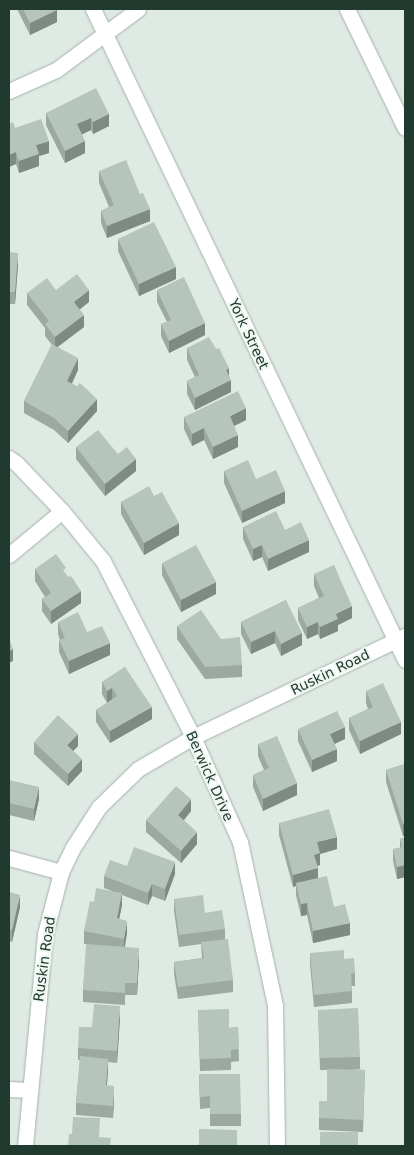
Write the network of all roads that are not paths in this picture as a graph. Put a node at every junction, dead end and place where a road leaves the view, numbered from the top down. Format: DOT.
graph roads {
  1 [pos="93,9"];
  2 [pos="138,9"];
  3 [pos="347,9"];
  4 [pos="106,32"];
  5 [pos="9,91"];
  6 [pos="405,128"];
  7 [pos="9,458"];
  8 [pos="62,511"];
  9 [pos="9,555"];
  10 [pos="400,638"];
  11 [pos="405,660"];
  12 [pos="193,737"];
  13 [pos="9,858"];
  14 [pos="61,872"];
  15 [pos="9,1088"];
  16 [pos="29,1090"];
  17 [pos="25,1146"];
  18 [pos="277,1146"];
  1 -- 4 [label="street, York Street"];
  2 -- 4 [label="street"];
  3 -- 6 [label="street"];
  4 -- 5 [label="street"];
  4 -- 10 [label="street, York Street"];
  7 -- 8 [label="street, Berwick Drive"];
  8 -- 9 [label="street"];
  8 -- 12 [label="street, Berwick Drive"];
  10 -- 11 [label="street, York Street"];
  10 -- 12 [label="street, Ruskin Road"];
  12 -- 14 [label="street, Ruskin Road"];
  12 -- 18 [label="street, Berwick Drive"];
  13 -- 14 [label="street"];
  14 -- 16 [label="street, Ruskin Road"];
  15 -- 16 [label="street"];
  16 -- 17 [label="street, Ruskin Road"];
}
